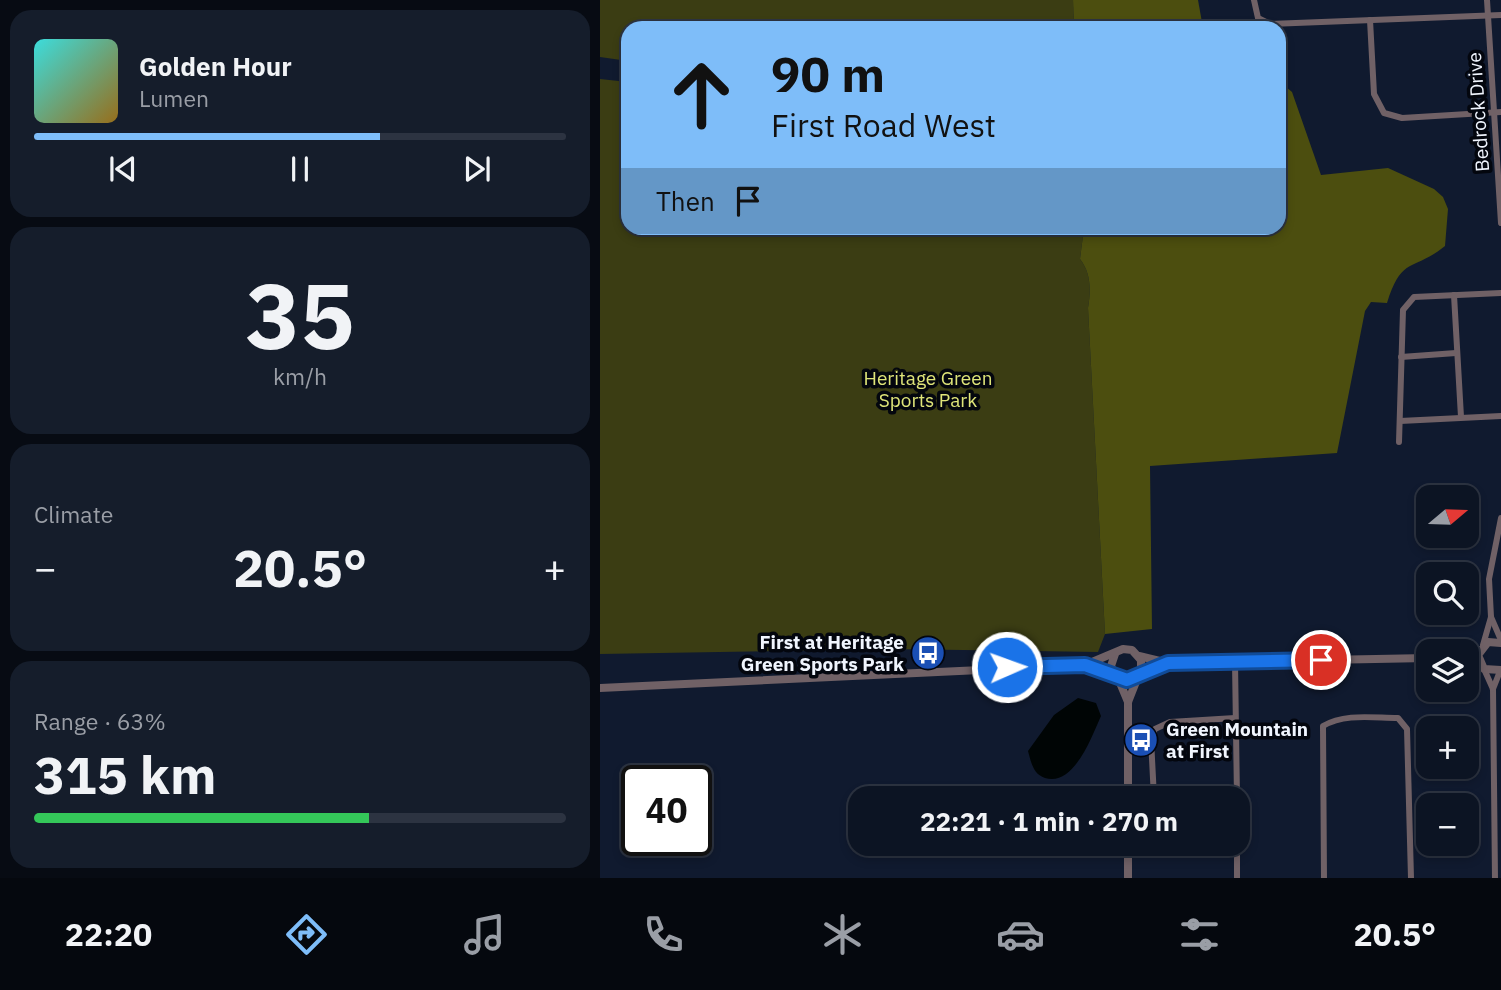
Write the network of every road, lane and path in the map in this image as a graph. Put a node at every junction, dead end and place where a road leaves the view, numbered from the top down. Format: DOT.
graph roads {
  1 [pos="1254,0"];
  2 [pos="1487,0"];
  3 [pos="1488,15"];
  4 [pos="1501,15"];
  5 [pos="1370,20"];
  6 [pos="1263,21"];
  7 [pos="1286,22"];
  8 [pos="1497,113"];
  9 [pos="1501,222"];
  10 [pos="1501,293"];
  11 [pos="1454,295"];
  12 [pos="1456,353"];
  13 [pos="1401,357"];
  14 [pos="1501,416"];
  15 [pos="1461,417"];
  16 [pos="1400,421"];
  17 [pos="1399,442"];
  18 [pos="1501,518"];
  19 [pos="1491,617"];
  20 [pos="1501,642"];
  21 [pos="1482,648"];
  22 [pos="1479,649"];
  23 [pos="1115,654"];
  24 [pos="1139,656"];
  25 [pos="1416,658"];
  26 [pos="1235,662"];
  27 [pos="1168,663"];
  28 [pos="1085,665"];
  29 [pos="1479,665"];
  30 [pos="1483,667"];
  31 [pos="1500,671"];
  32 [pos="1137,675"];
  33 [pos="1117,676"];
  34 [pos="600,688"];
  35 [pos="1493,689"];
  36 [pos="1128,702"];
  37 [pos="1235,719"];
  38 [pos="1128,786"];
  39 [pos="1153,786"];
  40 [pos="1237,786"];
  41 [pos="1128,856"];
  42 [pos="1237,856"];
  43 [pos="1128,878"];
  44 [pos="1237,878"];
  45 [pos="1324,878"];
  46 [pos="1411,878"];
  47 [pos="1495,878"];
  1 -- 6 [label="street"];
  2 -- 3 [label="street, Bedrock Drive"];
  3 -- 4 [label="street"];
  3 -- 5 [label="street"];
  3 -- 8 [label="street, Bedrock Drive"];
  5 -- 7 [label="street"];
  5 -- 8 [label="street"];
  8 -- 9 [label="street, Bedrock Drive"];
  10 -- 11 [label="street"];
  11 -- 12 [label="street"];
  11 -- 13 [label="street"];
  12 -- 13 [label="street"];
  12 -- 15 [label="street"];
  13 -- 16 [label="street"];
  14 -- 15 [label="street"];
  15 -- 16 [label="street"];
  16 -- 17 [label="street"];
  18 -- 19 [label="street"];
  19 -- 20 [label="street"];
  19 -- 21 [label="street"];
  20 -- 21 [label="street"];
  21 -- 22 [label="street"];
  21 -- 30 [label="street"];
  23 -- 24 [label="street"];
  23 -- 28 [label="street"];
  23 -- 33 [label="street"];
  24 -- 27 [label="street"];
  24 -- 32 [label="street"];
  25 -- 26 [label="street"];
  26 -- 27 [label="street"];
  26 -- 37 [label="street"];
  27 -- 32 [label="street"];
  28 -- 33 [label="street"];
  28 -- 34 [label="street"];
  29 -- 30 [label="street"];
  30 -- 31 [label="street"];
  30 -- 35 [label="street"];
  31 -- 35 [label="street"];
  32 -- 33 [label="street"];
  32 -- 36 [label="street"];
  33 -- 36 [label="street"];
  35 -- 47 [label="street"];
  36 -- 38 [label="street"];
  37 -- 39 [label="street"];
  37 -- 40 [label="street"];
  41 -- 43 [label="street"];
  42 -- 44 [label="street"];
  45 -- 46 [label="street"];
}
